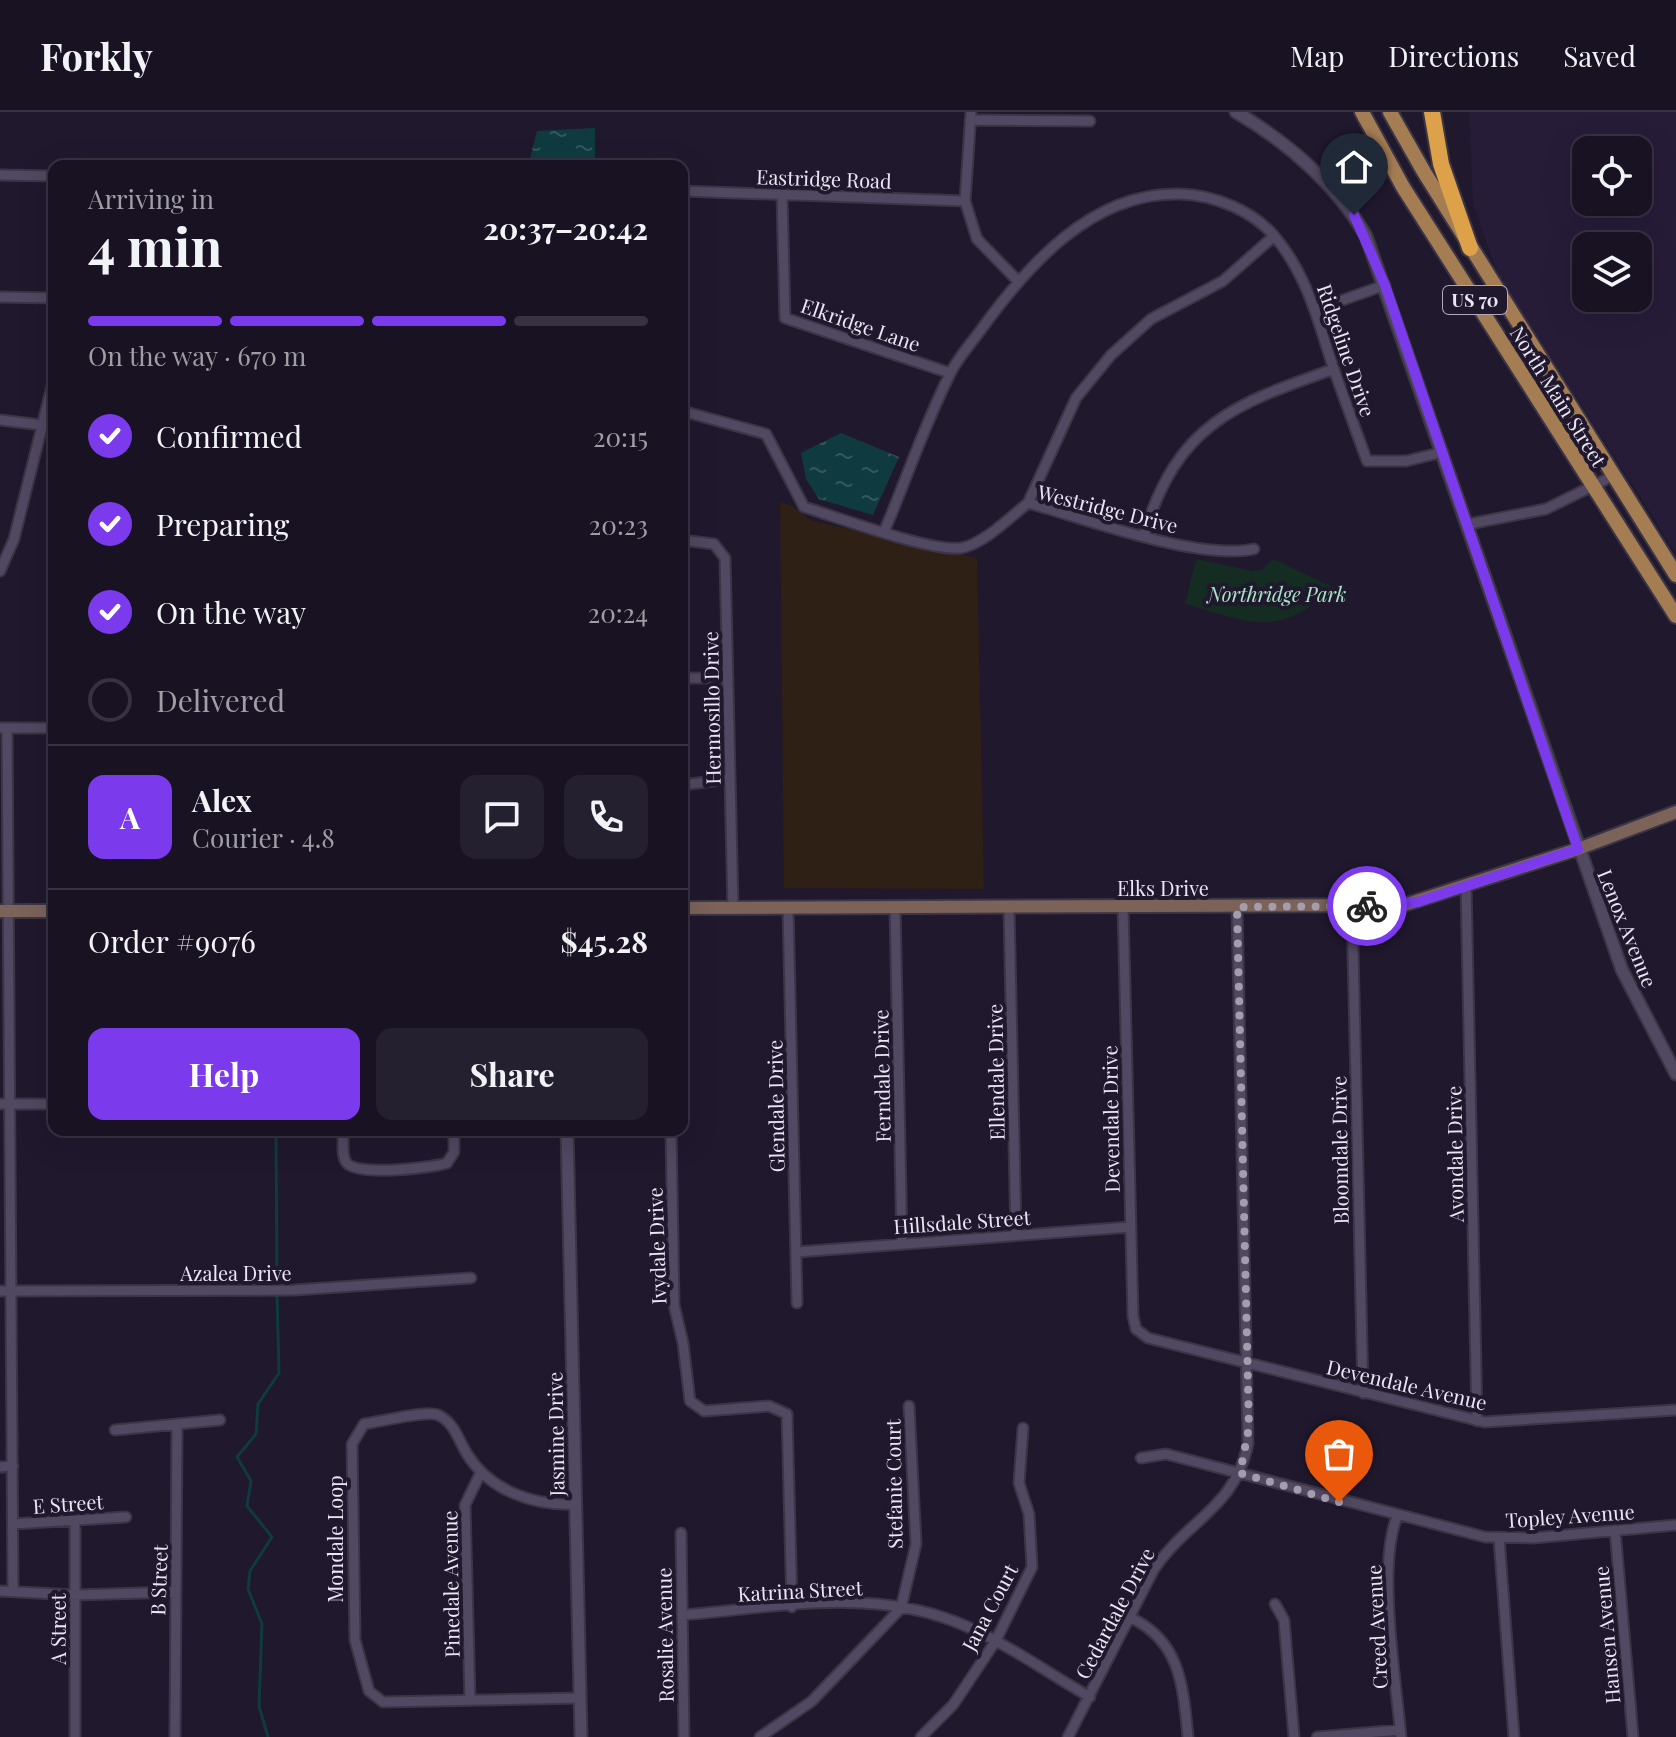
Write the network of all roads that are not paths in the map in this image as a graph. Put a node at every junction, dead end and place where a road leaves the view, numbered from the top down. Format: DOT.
graph roads {
  1 [pos="1236,112"];
  2 [pos="1362,112"];
  3 [pos="1390,112"];
  4 [pos="1432,112"];
  5 [pos="971,116"];
  6 [pos="1090,121"];
  7 [pos="0,175"];
  8 [pos="48,176"];
  9 [pos="688,191"];
  10 [pos="782,195"];
  11 [pos="965,201"];
  12 [pos="1274,236"];
  13 [pos="1470,248"];
  14 [pos="1017,280"];
  15 [pos="1385,285"];
  16 [pos="0,297"];
  17 [pos="48,298"];
  18 [pos="1315,310"];
  19 [pos="1334,369"];
  20 [pos="950,373"];
  21 [pos="48,402"];
  22 [pos="688,413"];
  23 [pos="0,420"];
  24 [pos="42,425"];
  25 [pos="1443,452"];
  26 [pos="1615,475"];
  27 [pos="1591,486"];
  28 [pos="1028,503"];
  29 [pos="1469,524"];
  30 [pos="884,532"];
  31 [pos="1144,535"];
  32 [pos="688,541"];
  33 [pos="5,548"];
  34 [pos="1254,549"];
  35 [pos="0,571"];
  36 [pos="1676,575"];
  37 [pos="1676,616"];
  38 [pos="688,678"];
  39 [pos="728,678"];
  40 [pos="4,728"];
  41 [pos="48,728"];
  42 [pos="730,779"];
  43 [pos="688,784"];
  44 [pos="1676,812"];
  45 [pos="1578,849"];
  46 [pos="1466,885"];
  47 [pos="1352,906"];
  48 [pos="1123,907"];
  49 [pos="1237,907"];
  50 [pos="688,908"];
  51 [pos="733,908"];
  52 [pos="788,908"];
  53 [pos="895,908"];
  54 [pos="1009,908"];
  55 [pos="5,911"];
  56 [pos="48,911"];
  57 [pos="1676,1074"];
  58 [pos="5,1104"];
  59 [pos="48,1104"];
  60 [pos="343,1136"];
  61 [pos="454,1136"];
  62 [pos="567,1136"];
  63 [pos="671,1136"];
  64 [pos="1130,1227"];
  65 [pos="1016,1235"];
  66 [pos="902,1244"];
  67 [pos="797,1252"];
  68 [pos="471,1278"];
  69 [pos="0,1291"];
  70 [pos="12,1291"];
  71 [pos="797,1303"];
  72 [pos="1136,1329"];
  73 [pos="1248,1364"];
  74 [pos="1363,1393"];
  75 [pos="909,1406"];
  76 [pos="1676,1410"];
  77 [pos="220,1420"];
  78 [pos="1477,1421"];
  79 [pos="177,1425"];
  80 [pos="1023,1428"];
  81 [pos="115,1430"];
  82 [pos="1141,1458"];
  83 [pos="13,1466"];
  84 [pos="0,1467"];
  85 [pos="481,1472"];
  86 [pos="1240,1473"];
  87 [pos="575,1504"];
  88 [pos="126,1517"];
  89 [pos="1397,1517"];
  90 [pos="75,1521"];
  91 [pos="13,1524"];
  92 [pos="1676,1525"];
  93 [pos="1615,1530"];
  94 [pos="681,1533"];
  95 [pos="1499,1538"];
  96 [pos="13,1590"];
  97 [pos="0,1591"];
  98 [pos="175,1592"];
  99 [pos="75,1595"];
  100 [pos="1275,1604"];
  101 [pos="792,1607"];
  102 [pos="901,1608"];
  103 [pos="682,1615"];
  104 [pos="1129,1617"];
  105 [pos="995,1642"];
  106 [pos="1090,1697"];
  107 [pos="579,1698"];
  108 [pos="470,1700"];
  109 [pos="1401,1733"];
  110 [pos="75,1737"];
  111 [pos="175,1737"];
  112 [pos="581,1737"];
  113 [pos="684,1737"];
  114 [pos="760,1737"];
  115 [pos="921,1737"];
  116 [pos="1068,1737"];
  117 [pos="1188,1737"];
  118 [pos="1294,1737"];
  119 [pos="1317,1737"];
  120 [pos="1514,1737"];
  121 [pos="1633,1737"];
  1 -- 15 [label="street, Lenox Avenue"];
  2 -- 27 [label="main road, North Main Street / US 70"];
  3 -- 13 [label="main road, North Main Street / US 70"];
  4 -- 13 [label="highway"];
  5 -- 6 [label="street"];
  5 -- 11 [label="street"];
  7 -- 8 [label="street"];
  9 -- 10 [label="street, Eastridge Road"];
  10 -- 11 [label="street, Eastridge Road"];
  10 -- 20 [label="street, Elkridge Lane"];
  11 -- 14 [label="street"];
  12 -- 14 [label="street, Ridgeline Drive"];
  12 -- 18 [label="street, Ridgeline Drive"];
  12 -- 28 [label="street"];
  13 -- 26 [label="main road, North Main Street / US 70"];
  14 -- 20 [label="street, Ridgeline Drive"];
  15 -- 18 [label="street"];
  15 -- 25 [label="street, Lenox Avenue"];
  16 -- 17 [label="street"];
  18 -- 19 [label="street, Ridgeline Drive"];
  19 -- 25 [label="street, Ridgeline Drive"];
  19 -- 31 [label="street"];
  20 -- 30 [label="street, Ridgeline Drive"];
  21 -- 24 [label="street"];
  22 -- 30 [label="street, Westridge Drive"];
  23 -- 24 [label="street"];
  24 -- 33 [label="street"];
  25 -- 29 [label="street, Lenox Avenue"];
  26 -- 27 [label="street"];
  26 -- 36 [label="main road, North Main Street / US 70"];
  27 -- 29 [label="street"];
  27 -- 37 [label="main road, North Main Street / US 70"];
  28 -- 30 [label="street, Westridge Drive"];
  28 -- 31 [label="street, Westridge Drive"];
  29 -- 45 [label="street, Lenox Avenue"];
  31 -- 34 [label="street, Westridge Drive"];
  32 -- 39 [label="street, Hermosillo Drive"];
  33 -- 35 [label="street"];
  38 -- 39 [label="street"];
  39 -- 42 [label="street, Hermosillo Drive"];
  40 -- 41 [label="street"];
  40 -- 55 [label="street"];
  42 -- 43 [label="street"];
  42 -- 51 [label="street, Hermosillo Drive"];
  44 -- 45 [label="main road, Elks Drive"];
  45 -- 46 [label="main road, Elks Drive"];
  45 -- 57 [label="street, Lenox Avenue"];
  46 -- 47 [label="main road, Elks Drive"];
  46 -- 78 [label="street, Avondale Drive"];
  47 -- 49 [label="main road, Elks Drive"];
  47 -- 74 [label="street, Bloomdale Drive"];
  48 -- 49 [label="main road, Elks Drive"];
  48 -- 54 [label="main road, Elks Drive"];
  48 -- 64 [label="street, Devendale Drive"];
  49 -- 73 [label="street, Cedardale Drive"];
  50 -- 51 [label="main road, Elks Drive"];
  51 -- 52 [label="main road, Elks Drive"];
  52 -- 53 [label="main road, Elks Drive"];
  52 -- 67 [label="street, Glendale Drive"];
  53 -- 54 [label="main road, Elks Drive"];
  53 -- 66 [label="street, Ferndale Drive"];
  54 -- 65 [label="street, Ellendale Drive"];
  55 -- 56 [label="main road"];
  55 -- 58 [label="street"];
  58 -- 59 [label="street"];
  58 -- 70 [label="street"];
  60 -- 61 [label="street"];
  62 -- 87 [label="street, Jasmine Drive"];
  63 -- 101 [label="street, Ivydale Drive"];
  64 -- 65 [label="street, Hillsdale Street"];
  64 -- 72 [label="street, Devendale Drive"];
  65 -- 66 [label="street, Hillsdale Street"];
  66 -- 67 [label="street, Hillsdale Street"];
  67 -- 71 [label="street, Glendale Drive"];
  68 -- 70 [label="street, Azalea Drive"];
  69 -- 70 [label="street, Azalea Drive"];
  70 -- 83 [label="street"];
  72 -- 73 [label="street, Devendale Avenue"];
  73 -- 74 [label="street, Devendale Avenue"];
  73 -- 86 [label="street, Cedardale Drive"];
  74 -- 78 [label="street, Devendale Avenue"];
  75 -- 102 [label="street, Stefanie Court"];
  76 -- 78 [label="street, Devendale Avenue"];
  77 -- 79 [label="street"];
  79 -- 81 [label="street"];
  79 -- 98 [label="street, B Street"];
  80 -- 105 [label="street, Jana Court"];
  82 -- 86 [label="street, Topley Avenue"];
  83 -- 84 [label="street"];
  83 -- 91 [label="street"];
  85 -- 87 [label="street, Mondale Loop"];
  85 -- 108 [label="street, Pinedale Avenue"];
  85 -- 108 [label="street, Mondale Loop"];
  86 -- 89 [label="street, Topley Avenue"];
  86 -- 104 [label="street, Cedardale Drive"];
  87 -- 107 [label="street, Jasmine Drive"];
  88 -- 90 [label="street, E Street"];
  89 -- 95 [label="street, Topley Avenue"];
  89 -- 109 [label="street, Creed Avenue"];
  90 -- 91 [label="street, E Street"];
  90 -- 99 [label="street, A Street"];
  91 -- 96 [label="street"];
  92 -- 93 [label="street, Topley Avenue"];
  93 -- 95 [label="street, Topley Avenue"];
  93 -- 121 [label="street, Hansen Avenue"];
  94 -- 103 [label="street, Rosalie Avenue"];
  95 -- 120 [label="street"];
  96 -- 97 [label="street"];
  96 -- 99 [label="street"];
  98 -- 99 [label="street"];
  98 -- 111 [label="street, B Street"];
  99 -- 110 [label="street, A Street"];
  100 -- 118 [label="street"];
  101 -- 102 [label="street, Katrina Street"];
  101 -- 103 [label="street, Katrina Street"];
  102 -- 105 [label="street, Katrina Street"];
  102 -- 114 [label="street"];
  103 -- 113 [label="street, Rosalie Avenue"];
  104 -- 106 [label="street, Cedardale Drive"];
  104 -- 117 [label="street"];
  105 -- 106 [label="street, Katrina Street"];
  105 -- 115 [label="street, Jana Court"];
  106 -- 116 [label="street, Cedardale Drive"];
  107 -- 108 [label="street, Mondale Loop"];
  107 -- 112 [label="street, Jasmine Drive"];
  109 -- 119 [label="street"];
}
